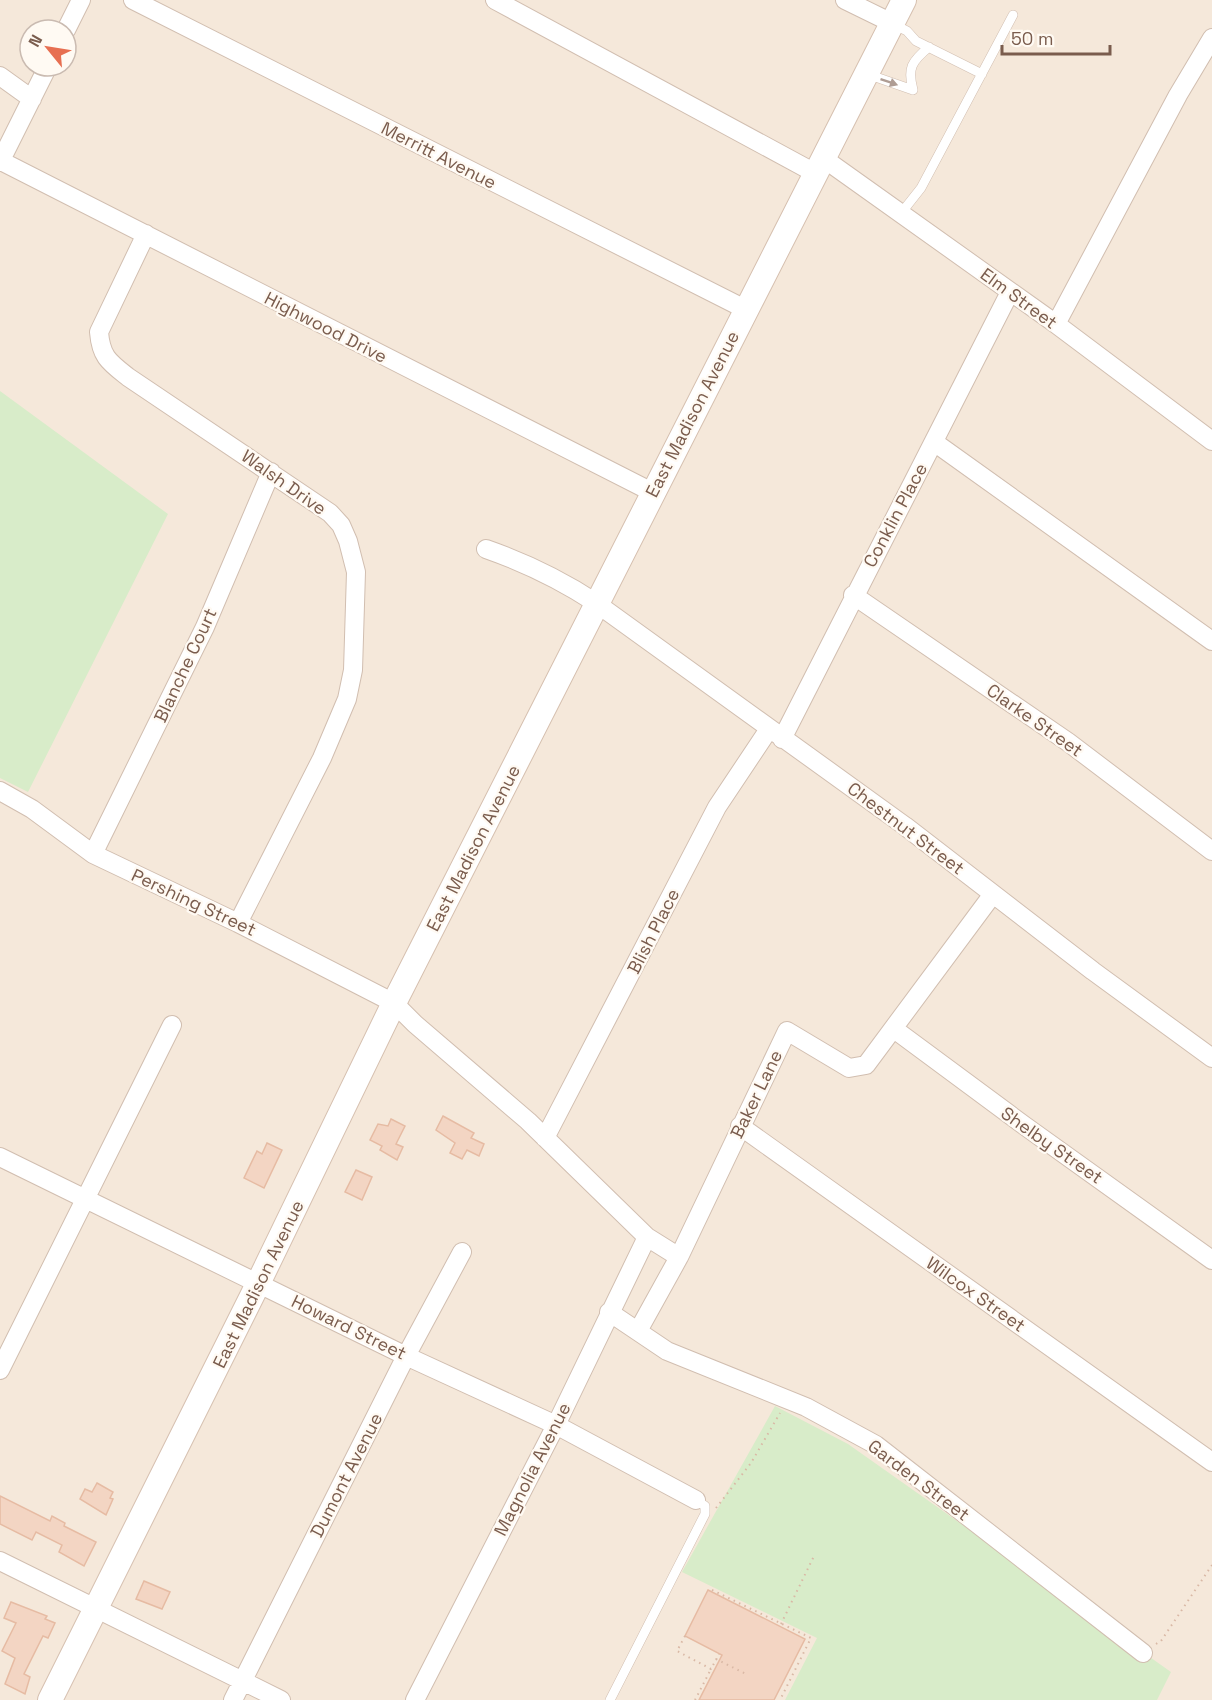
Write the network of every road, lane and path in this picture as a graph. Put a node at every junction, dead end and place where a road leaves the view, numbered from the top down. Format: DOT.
graph roads {
  1 [pos="81,0"];
  2 [pos="133,0"];
  3 [pos="495,0"];
  4 [pos="845,0"];
  5 [pos="904,0"];
  6 [pos="1013,15"];
  7 [pos="72,18"];
  8 [pos="892,23"];
  9 [pos="1212,38"];
  10 [pos="929,47"];
  11 [pos="866,74"];
  12 [pos="982,74"];
  13 [pos="0,76"];
  14 [pos="42,78"];
  15 [pos="32,99"];
  16 [pos="0,162"];
  17 [pos="819,165"];
  18 [pos="902,212"];
  19 [pos="146,234"];
  20 [pos="1010,292"];
  21 [pos="745,309"];
  22 [pos="1056,324"];
  23 [pos="1212,441"];
  24 [pos="934,442"];
  25 [pos="271,472"];
  26 [pos="652,492"];
  27 [pos="486,549"];
  28 [pos="853,595"];
  29 [pos="596,603"];
  30 [pos="1212,641"];
  31 [pos="776,734"];
  32 [pos="0,791"];
  33 [pos="1212,851"];
  34 [pos="93,854"];
  35 [pos="993,894"];
  36 [pos="238,923"];
  37 [pos="394,1003"];
  38 [pos="172,1025"];
  39 [pos="894,1029"];
  40 [pos="1212,1058"];
  41 [pos="740,1126"];
  42 [pos="545,1138"];
  43 [pos="0,1157"];
  44 [pos="84,1200"];
  45 [pos="647,1237"];
  46 [pos="462,1252"];
  47 [pos="679,1257"];
  48 [pos="1212,1260"];
  49 [pos="258,1283"];
  50 [pos="609,1312"];
  51 [pos="638,1331"];
  52 [pos="406,1356"];
  53 [pos="0,1370"];
  54 [pos="787,1401"];
  55 [pos="556,1425"];
  56 [pos="1212,1462"];
  57 [pos="701,1507"];
  58 [pos="814,1556"];
  59 [pos="0,1561"];
  60 [pos="1212,1565"];
  61 [pos="712,1590"];
  62 [pos="97,1607"];
  63 [pos="781,1624"];
  64 [pos="685,1636"];
  65 [pos="1143,1653"];
  66 [pos="719,1654"];
  67 [pos="716,1659"];
  68 [pos="711,1669"];
  69 [pos="746,1674"];
  70 [pos="243,1681"];
  71 [pos="50,1700"];
  72 [pos="233,1700"];
  73 [pos="281,1700"];
  74 [pos="415,1700"];
  75 [pos="610,1700"];
  76 [pos="695,1700"];
  77 [pos="780,1700"];
  1 -- 7 [label="street"];
  2 -- 21 [label="street, Merritt Avenue"];
  3 -- 17 [label="street, Elm Street"];
  4 -- 8 [label="street"];
  5 -- 8 [label="main road, East Madison Avenue"];
  6 -- 12 [label="lane"];
  8 -- 10 [label="lane"];
  8 -- 11 [label="main road, East Madison Avenue"];
  9 -- 22 [label="street"];
  11 -- 10 [label="lane, one-way"];
  10 -- 12 [label="lane"];
  11 -- 17 [label="main road, East Madison Avenue"];
  12 -- 18 [label="lane"];
  13 -- 15 [label="street"];
  14 -- 15 [label="street"];
  15 -- 16 [label="street"];
  16 -- 19 [label="street, Highwood Drive"];
  17 -- 18 [label="street, Elm Street"];
  17 -- 21 [label="main road, East Madison Avenue"];
  18 -- 20 [label="street, Elm Street"];
  19 -- 25 [label="street, Walsh Drive"];
  19 -- 26 [label="street, Highwood Drive"];
  20 -- 22 [label="street, Elm Street"];
  20 -- 24 [label="street, Conklin Place"];
  21 -- 26 [label="main road, East Madison Avenue"];
  22 -- 23 [label="street, Elm Street"];
  24 -- 28 [label="street, Conklin Place"];
  24 -- 30 [label="street"];
  25 -- 34 [label="street, Blanche Court"];
  25 -- 36 [label="street, Walsh Drive"];
  26 -- 29 [label="main road, East Madison Avenue"];
  27 -- 29 [label="street, Chestnut Street"];
  28 -- 31 [label="street, Conklin Place"];
  28 -- 33 [label="street, Clarke Street"];
  29 -- 31 [label="street, Chestnut Street"];
  29 -- 37 [label="main road, East Madison Avenue"];
  31 -- 35 [label="street, Chestnut Street"];
  31 -- 42 [label="street, Blish Place"];
  32 -- 34 [label="street, Pershing Street"];
  34 -- 36 [label="street, Pershing Street"];
  35 -- 39 [label="street, Baker Lane"];
  35 -- 40 [label="street, Chestnut Street"];
  36 -- 37 [label="street, Pershing Street"];
  37 -- 42 [label="street"];
  37 -- 49 [label="main road, East Madison Avenue"];
  38 -- 44 [label="street"];
  39 -- 41 [label="street, Baker Lane"];
  39 -- 48 [label="street, Shelby Street"];
  41 -- 47 [label="street, Baker Lane"];
  41 -- 56 [label="street, Wilcox Street"];
  42 -- 45 [label="street"];
  43 -- 44 [label="street, Howard Street"];
  44 -- 49 [label="street, Howard Street"];
  44 -- 53 [label="street"];
  45 -- 47 [label="street"];
  45 -- 50 [label="street, Magnolia Avenue"];
  46 -- 52 [label="street, Dumont Avenue"];
  47 -- 51 [label="street, Baker Lane"];
  49 -- 52 [label="street, Howard Street"];
  49 -- 62 [label="main road, East Madison Avenue"];
  50 -- 51 [label="street, Garden Street"];
  50 -- 55 [label="street, Magnolia Avenue"];
  51 -- 54 [label="street, Garden Street"];
  52 -- 55 [label="street, Howard Street"];
  52 -- 70 [label="street, Dumont Avenue"];
  54 -- 57 [label="path"];
  54 -- 65 [label="street, Garden Street"];
  55 -- 57 [label="street, Howard Street"];
  55 -- 74 [label="street, Magnolia Avenue"];
  57 -- 75 [label="lane"];
  58 -- 63 [label="path"];
  59 -- 62 [label="street"];
  60 -- 65 [label="path"];
  61 -- 63 [label="path"];
  62 -- 70 [label="street"];
  62 -- 71 [label="main road, East Madison Avenue"];
  63 -- 77 [label="path"];
  64 -- 68 [label="path"];
  66 -- 67 [label="path"];
  67 -- 68 [label="path"];
  67 -- 69 [label="path"];
  68 -- 76 [label="path"];
  70 -- 72 [label="street, Dumont Avenue"];
  70 -- 73 [label="street"];
}
